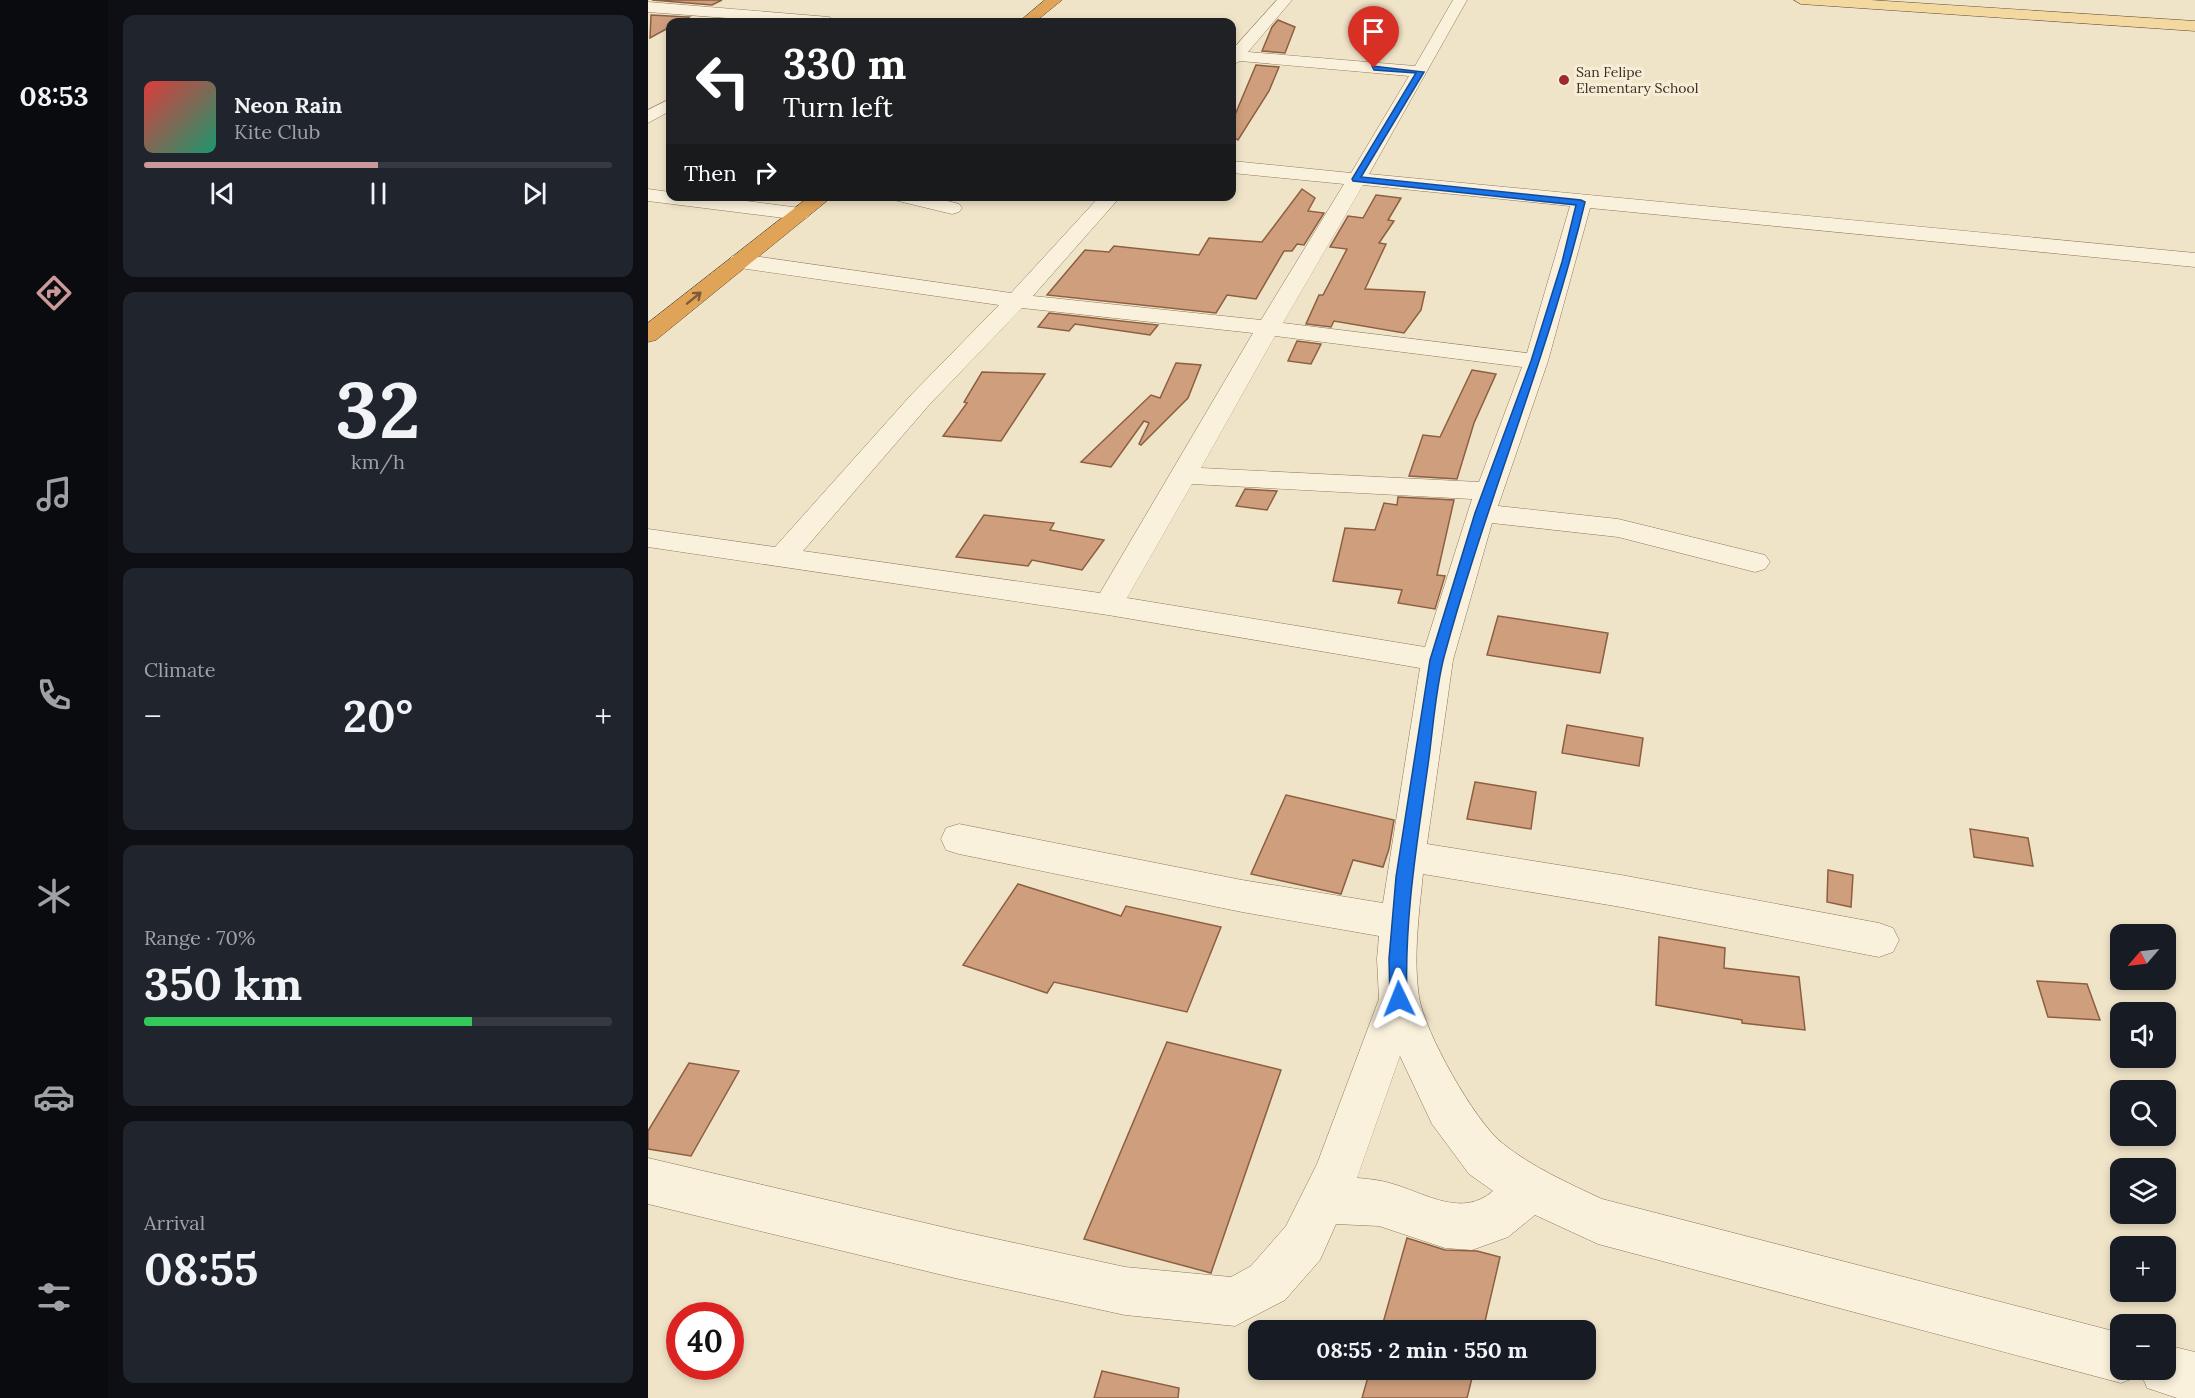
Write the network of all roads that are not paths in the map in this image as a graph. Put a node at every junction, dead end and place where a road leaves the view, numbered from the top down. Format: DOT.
graph roads {
  1 [pos="672,0"];
  2 [pos="1284,0"];
  3 [pos="1460,0"];
  4 [pos="1801,0"];
  5 [pos="1061,2"];
  6 [pos="834,5"];
  7 [pos="651,9"];
  8 [pos="758,18"];
  9 [pos="813,18"];
  10 [pos="1033,18"];
  11 [pos="1049,18"];
  12 [pos="2195,26"];
  13 [pos="1236,54"];
  14 [pos="1236,57"];
  15 [pos="1420,72"];
  16 [pos="1236,167"];
  17 [pos="1356,179"];
  18 [pos="648,195"];
  19 [pos="666,196"];
  20 [pos="721,201"];
  21 [pos="810,201"];
  22 [pos="922,201"];
  23 [pos="1106,201"];
  24 [pos="1581,202"];
  25 [pos="794,207"];
  26 [pos="952,208"];
  27 [pos="2195,260"];
  28 [pos="740,261"];
  29 [pos="1016,301"];
  30 [pos="648,314"];
  31 [pos="1268,328"];
  32 [pos="648,335"];
  33 [pos="1536,361"];
  34 [pos="1183,475"];
  35 [pos="1485,502"];
  36 [pos="648,538"];
  37 [pos="781,558"];
  38 [pos="1755,562"];
  39 [pos="1108,605"];
  40 [pos="1437,660"];
  41 [pos="958,838"];
  42 [pos="1408,856"];
  43 [pos="1400,923"];
  44 [pos="1879,940"];
  45 [pos="1399,999"];
  46 [pos="648,1181"];
  47 [pos="1529,1188"];
  48 [pos="1323,1200"];
  49 [pos="2110,1355"];
  50 [pos="2176,1373"];
  51 [pos="2195,1377"];
  1 -- 7 [label="street"];
  2 -- 13 [label="street"];
  3 -- 15 [label="street"];
  4 -- 12 [label="main road"];
  5 -- 10 [label="highway"];
  5 -- 11 [label="highway"];
  6 -- 9 [label="street"];
  7 -- 8 [label="street"];
  14 -- 15 [label="street"];
  15 -- 17 [label="street"];
  16 -- 17 [label="street"];
  17 -- 24 [label="street"];
  17 -- 31 [label="street"];
  18 -- 19 [label="street"];
  20 -- 25 [label="street"];
  21 -- 25 [label="highway"];
  22 -- 26 [label="street"];
  23 -- 29 [label="street"];
  24 -- 27 [label="street"];
  24 -- 33 [label="street"];
  25 -- 28 [label="highway"];
  25 -- 30 [label="highway"];
  28 -- 29 [label="street"];
  32 -- 28 [label="highway, one-way"];
  29 -- 31 [label="street"];
  29 -- 37 [label="street"];
  31 -- 33 [label="street"];
  31 -- 34 [label="street"];
  33 -- 35 [label="street"];
  34 -- 35 [label="street"];
  34 -- 39 [label="street"];
  35 -- 38 [label="street"];
  35 -- 40 [label="street"];
  36 -- 37 [label="street"];
  37 -- 39 [label="street"];
  39 -- 40 [label="street"];
  40 -- 42 [label="street"];
  41 -- 43 [label="street"];
  42 -- 43 [label="street"];
  42 -- 44 [label="street"];
  43 -- 45 [label="street"];
  45 -- 47 [label="street"];
  45 -- 48 [label="street"];
  46 -- 48 [label="street"];
  47 -- 48 [label="street"];
  47 -- 49 [label="street"];
  50 -- 51 [label="street"];
}
